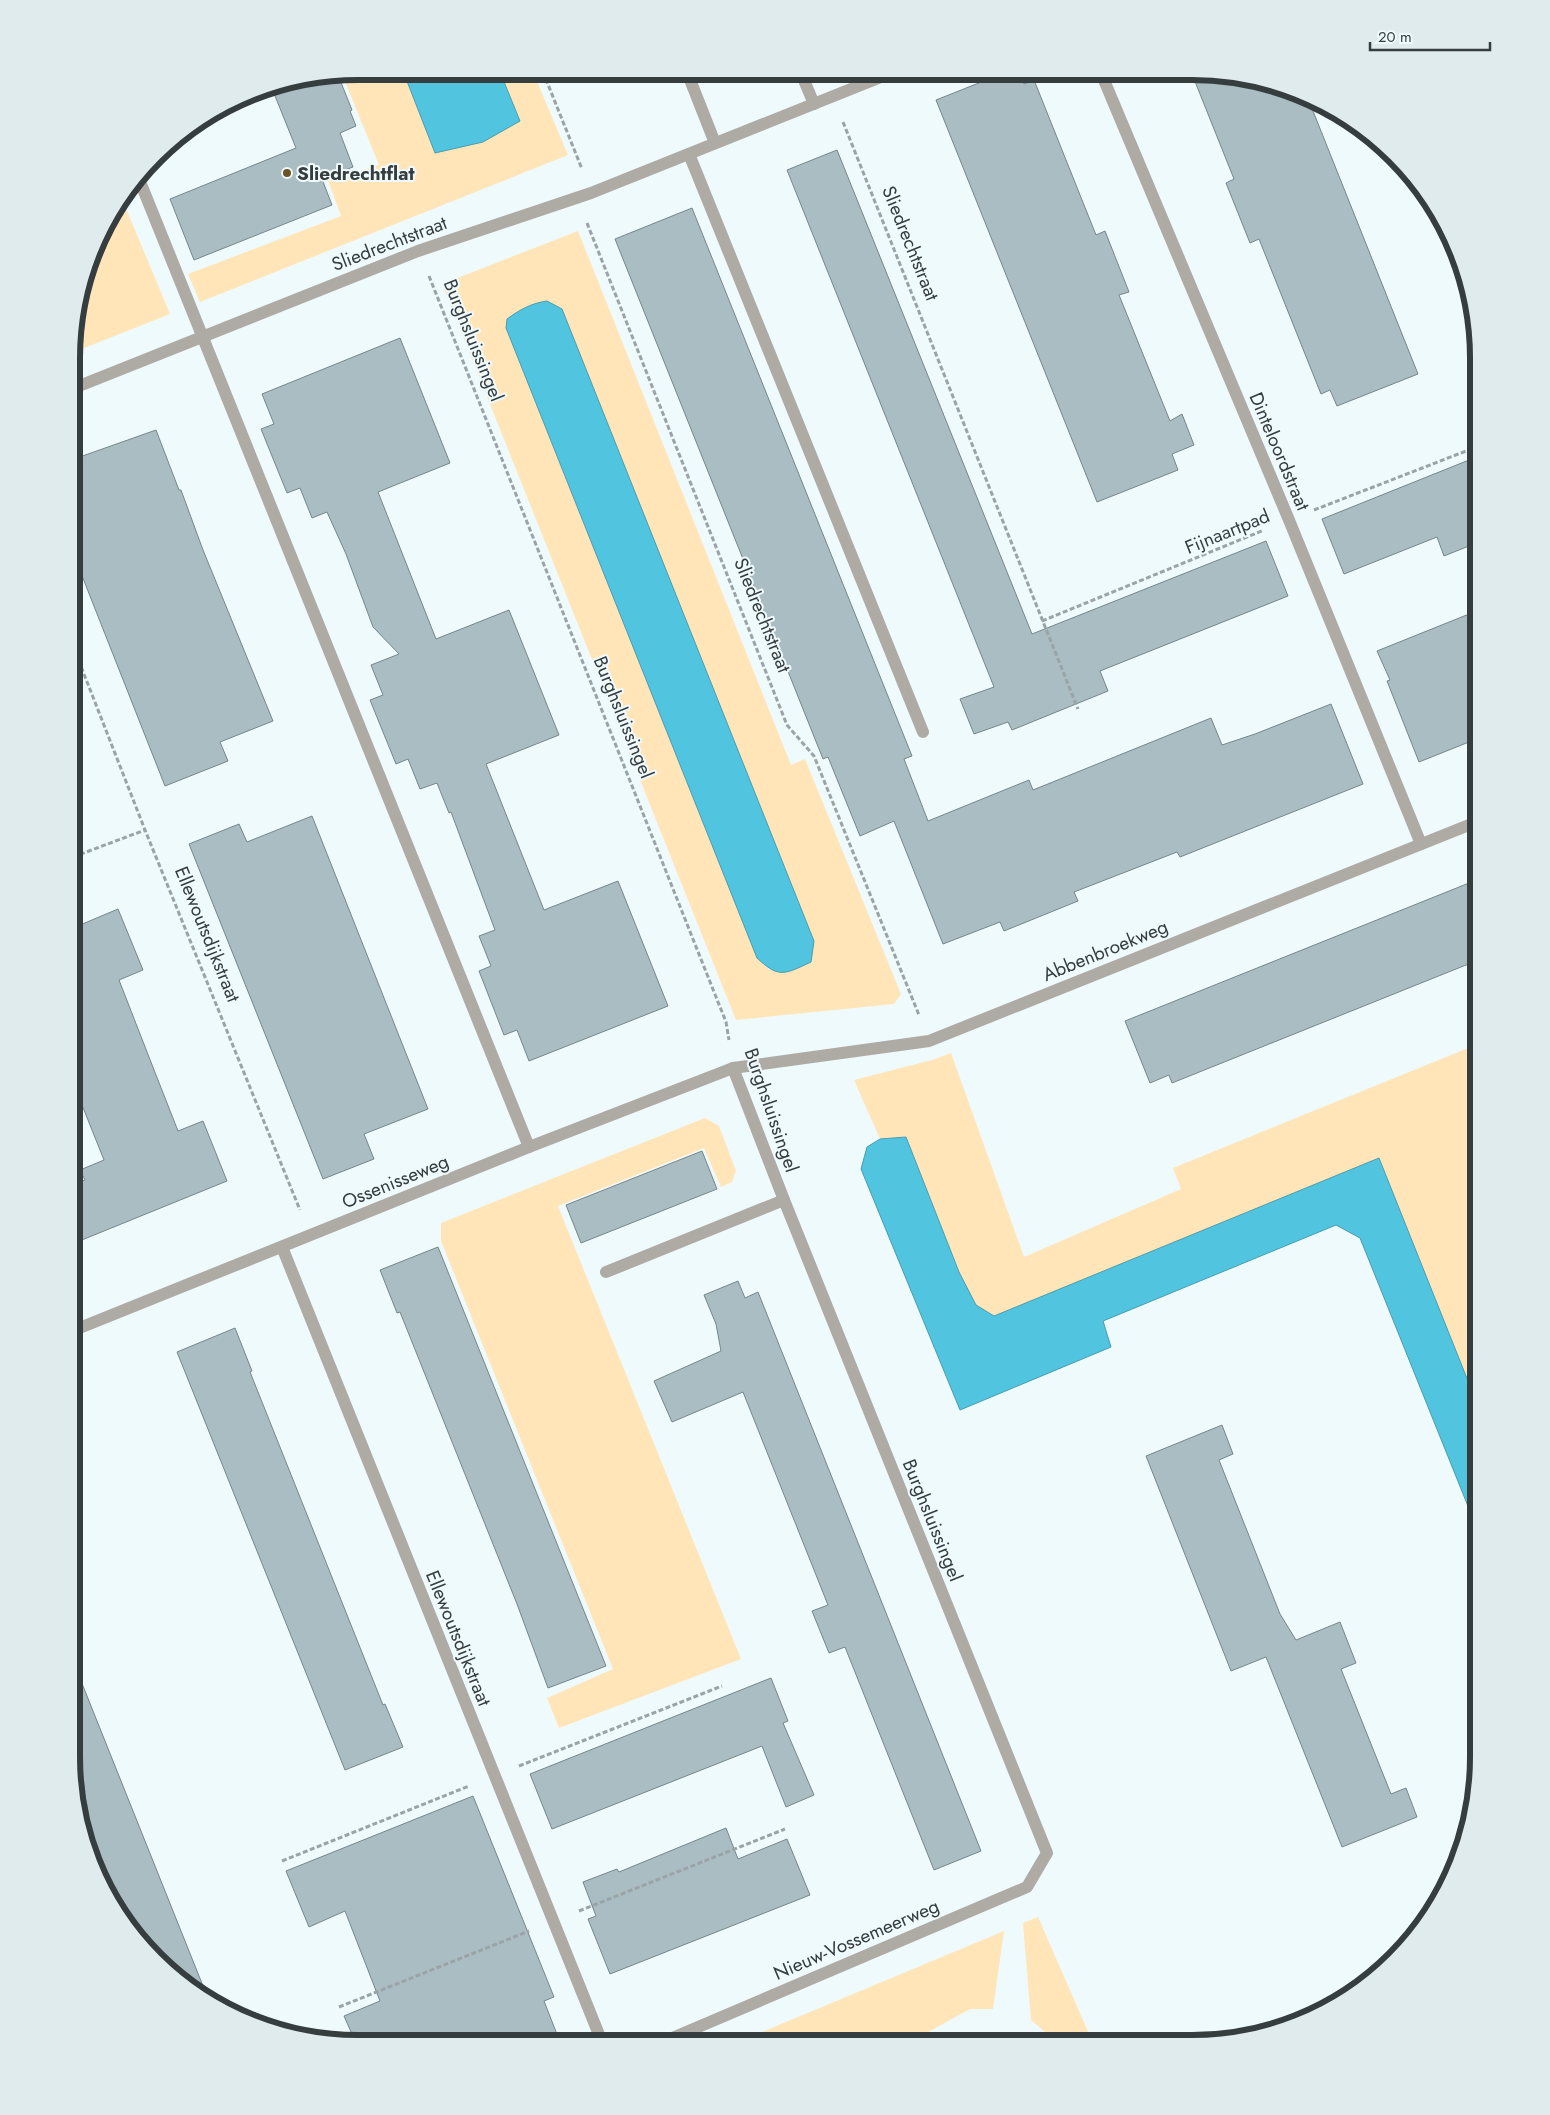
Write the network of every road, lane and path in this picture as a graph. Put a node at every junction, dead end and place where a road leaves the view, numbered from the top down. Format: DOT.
graph roads {
  1 [pos="546,80"];
  2 [pos="690,80"];
  3 [pos="804,80"];
  4 [pos="873,80"];
  5 [pos="1104,80"];
  6 [pos="833,96"];
  7 [pos="814,104"];
  8 [pos="715,143"];
  9 [pos="689,154"];
  10 [pos="141,184"];
  11 [pos="591,193"];
  12 [pos="418,250"];
  13 [pos="202,336"];
  14 [pos="80,386"];
  15 [pos="1470,450"];
  16 [pos="1289,520"];
  17 [pos="1042,621"];
  18 [pos="80,664"];
  19 [pos="1078,709"];
  20 [pos="923,732"];
  21 [pos="1470,824"];
  22 [pos="145,830"];
  23 [pos="1421,844"];
  24 [pos="80,849"];
  25 [pos="82,854"];
  26 [pos="929,1041"];
  27 [pos="733,1068"];
  28 [pos="529,1147"];
  29 [pos="784,1200"];
  30 [pos="310,1236"];
  31 [pos="282,1247"];
  32 [pos="606,1272"];
  33 [pos="80,1328"];
  34 [pos="1047,1853"];
  35 [pos="599,2035"];
  36 [pos="679,2035"];
  1 -- 11 [label="path"];
  2 -- 8 [label="street"];
  3 -- 7 [label="street"];
  4 -- 6 [label="street, Sliedrechtstraat"];
  5 -- 16 [label="street, Dinteloordstraat"];
  6 -- 7 [label="street, Sliedrechtstraat"];
  6 -- 17 [label="path, Sliedrechtstraat"];
  7 -- 8 [label="street, Sliedrechtstraat"];
  8 -- 9 [label="street, Sliedrechtstraat"];
  9 -- 11 [label="street, Sliedrechtstraat"];
  9 -- 20 [label="street"];
  10 -- 13 [label="street"];
  11 -- 12 [label="street, Sliedrechtstraat"];
  11 -- 26 [label="path, Sliedrechtstraat"];
  12 -- 13 [label="street, Sliedrechtstraat"];
  12 -- 27 [label="path, Burghsluissingel"];
  13 -- 14 [label="street, Sliedrechtstraat"];
  13 -- 28 [label="street"];
  15 -- 16 [label="path, Fijnaartpad"];
  16 -- 17 [label="path, Fijnaartpad"];
  16 -- 23 [label="street, Dinteloordstraat"];
  17 -- 19 [label="path, Sliedrechtstraat"];
  18 -- 22 [label="path, Ellewoutsdijkstraat"];
  21 -- 23 [label="street, Abbenbroekweg"];
  22 -- 25 [label="path"];
  22 -- 30 [label="path, Ellewoutsdijkstraat"];
  23 -- 26 [label="street, Abbenbroekweg"];
  24 -- 25 [label="path"];
  26 -- 27 [label="street, Abbenbroekweg"];
  27 -- 28 [label="street, Ossenisseweg"];
  27 -- 29 [label="street, Burghsluissingel"];
  28 -- 30 [label="street, Ossenisseweg"];
  29 -- 32 [label="street, Burghsluissingel"];
  29 -- 34 [label="street, Burghsluissingel"];
  30 -- 31 [label="street, Ossenisseweg"];
  31 -- 33 [label="street, Ossenisseweg"];
  31 -- 35 [label="street, Ellewoutsdijkstraat"];
  34 -- 36 [label="street, Nieuw-Vossemeerweg"];
}
